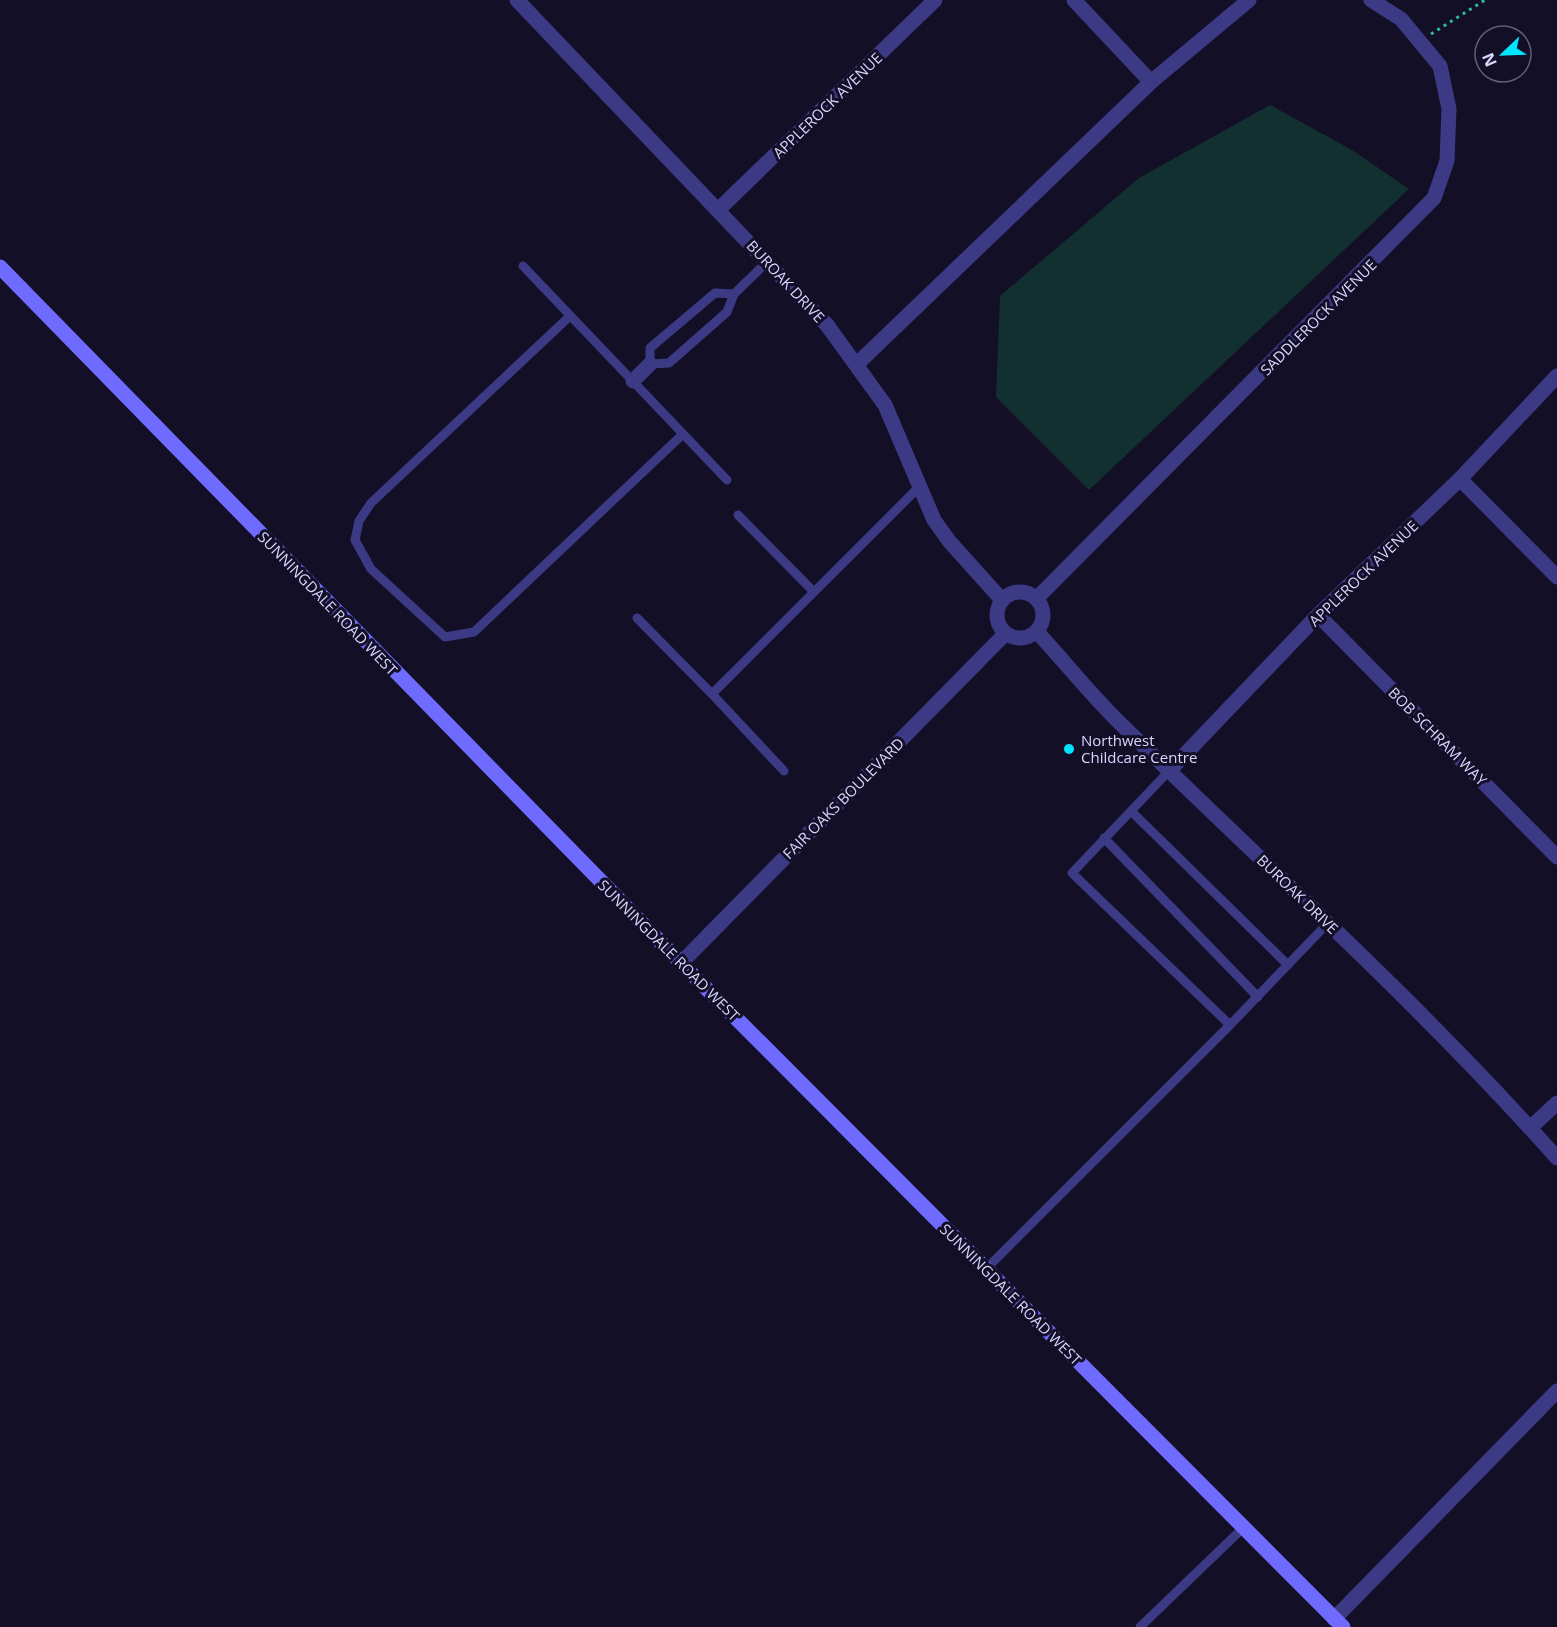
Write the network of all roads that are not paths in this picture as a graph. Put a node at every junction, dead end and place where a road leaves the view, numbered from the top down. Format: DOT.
graph roads {
  1 [pos="517,0"];
  2 [pos="935,0"];
  3 [pos="1074,0"];
  4 [pos="1249,0"];
  5 [pos="1371,0"];
  6 [pos="1151,82"];
  7 [pos="718,210"];
  8 [pos="768,261"];
  9 [pos="523,266"];
  10 [pos="0,267"];
  11 [pos="734,294"];
  12 [pos="570,316"];
  13 [pos="650,364"];
  14 [pos="857,364"];
  15 [pos="1557,376"];
  16 [pos="633,381"];
  17 [pos="683,434"];
  18 [pos="1460,479"];
  19 [pos="727,480"];
  20 [pos="918,488"];
  21 [pos="738,516"];
  22 [pos="1557,577"];
  23 [pos="814,592"];
  24 [pos="1037,598"];
  25 [pos="1002,600"];
  26 [pos="1318,615"];
  27 [pos="637,618"];
  28 [pos="1037,632"];
  29 [pos="1006,633"];
  30 [pos="712,694"];
  31 [pos="1170,770"];
  32 [pos="784,771"];
  33 [pos="1131,811"];
  34 [pos="1104,838"];
  35 [pos="1557,857"];
  36 [pos="1328,923"];
  37 [pos="681,963"];
  38 [pos="1288,965"];
  39 [pos="1258,996"];
  40 [pos="1230,1025"];
  41 [pos="1557,1103"];
  42 [pos="1530,1128"];
  43 [pos="1557,1158"];
  44 [pos="986,1269"];
  45 [pos="1557,1391"];
  46 [pos="1244,1528"];
  47 [pos="1338,1623"];
  48 [pos="1140,1627"];
  1 -- 7 [label="street, BUROAK DRIVE"];
  2 -- 7 [label="street, APPLEROCK AVENUE"];
  3 -- 6 [label="street"];
  4 -- 6 [label="street"];
  5 -- 24 [label="street, SADDLEROCK AVENUE"];
  6 -- 14 [label="street"];
  7 -- 8 [label="street, BUROAK DRIVE"];
  8 -- 11 [label="lane"];
  8 -- 14 [label="street, BUROAK DRIVE"];
  9 -- 12 [label="lane"];
  10 -- 37 [label="main road, SUNNINGDALE ROAD WEST"];
  11 -- 13 [label="lane"];
  11 -- 13 [label="lane"];
  12 -- 16 [label="lane"];
  12 -- 17 [label="lane"];
  13 -- 16 [label="street"];
  14 -- 20 [label="street, BUROAK DRIVE"];
  15 -- 18 [label="street, APPLEROCK AVENUE"];
  16 -- 17 [label="lane"];
  17 -- 19 [label="lane"];
  18 -- 22 [label="street"];
  18 -- 26 [label="street, APPLEROCK AVENUE"];
  20 -- 23 [label="lane"];
  20 -- 25 [label="street, BUROAK DRIVE"];
  21 -- 23 [label="lane"];
  23 -- 30 [label="lane"];
  24 -- 25 [label="street"];
  24 -- 28 [label="street"];
  25 -- 29 [label="street"];
  26 -- 31 [label="street, APPLEROCK AVENUE"];
  26 -- 35 [label="street, BOB SCHRAM WAY"];
  27 -- 30 [label="lane"];
  28 -- 29 [label="street"];
  28 -- 31 [label="street, BUROAK DRIVE"];
  29 -- 37 [label="street, FAIR OAKS BOULEVARD"];
  30 -- 32 [label="lane"];
  31 -- 33 [label="lane"];
  31 -- 36 [label="street, BUROAK DRIVE"];
  33 -- 34 [label="lane"];
  33 -- 38 [label="lane"];
  34 -- 39 [label="lane"];
  34 -- 40 [label="lane"];
  36 -- 38 [label="lane"];
  36 -- 42 [label="street, BUROAK DRIVE"];
  37 -- 44 [label="main road, SUNNINGDALE ROAD WEST"];
  38 -- 39 [label="lane"];
  39 -- 40 [label="lane"];
  40 -- 44 [label="lane"];
  41 -- 42 [label="street"];
  42 -- 43 [label="street, BUROAK DRIVE"];
  44 -- 46 [label="main road, SUNNINGDALE ROAD WEST"];
  45 -- 47 [label="street"];
  46 -- 47 [label="main road, SUNNINGDALE ROAD WEST"];
  46 -- 48 [label="lane"];
}
